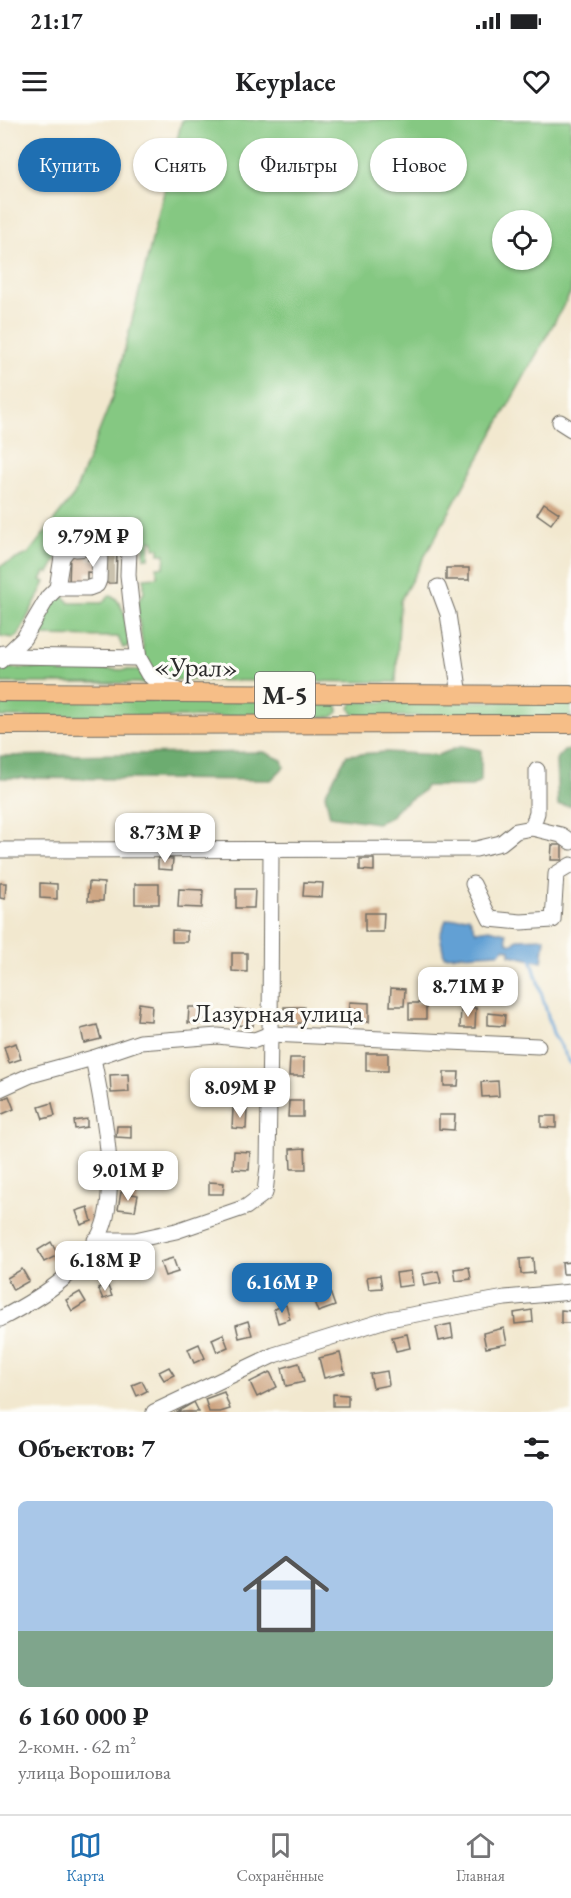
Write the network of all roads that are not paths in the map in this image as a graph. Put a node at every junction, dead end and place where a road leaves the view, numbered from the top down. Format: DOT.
graph roads {
  1 [pos="68,550"];
  2 [pos="438,587"];
  3 [pos="57,588"];
  4 [pos="3,656"];
  5 [pos="139,658"];
  6 [pos="0,692"];
  7 [pos="187,694"];
  8 [pos="460,694"];
  9 [pos="571,695"];
  10 [pos="571,724"];
  11 [pos="0,725"];
  12 [pos="537,770"];
  13 [pos="532,828"];
  14 [pos="571,842"];
  15 [pos="0,850"];
  16 [pos="271,850"];
  17 [pos="571,865"];
  18 [pos="473,884"];
  19 [pos="270,1034"];
  20 [pos="538,1046"];
  21 [pos="93,1058"];
  22 [pos="0,1089"];
  23 [pos="95,1240"];
  24 [pos="571,1292"];
  25 [pos="0,1319"];
  26 [pos="154,1412"];
  1 -- 3 [label="street"];
  1 -- 3 [label="street"];
  1 -- 5 [label="street"];
  2 -- 8 [label="street"];
  3 -- 4 [label="street"];
  4 -- 5 [label="street"];
  5 -- 7 [label="street"];
  6 -- 7 [label="main road, «Урал» / М-5"];
  7 -- 8 [label="main road, «Урал» / М-5"];
  8 -- 9 [label="main road, «Урал» / М-5"];
  10 -- 11 [label="main road, «Урал» / М-5"];
  12 -- 13 [label="street"];
  13 -- 14 [label="street"];
  13 -- 16 [label="street"];
  15 -- 16 [label="street"];
  16 -- 19 [label="street"];
  17 -- 18 [label="street"];
  19 -- 20 [label="street, Лазурная улица"];
  19 -- 21 [label="street, Лазурная улица"];
  19 -- 23 [label="street"];
  21 -- 22 [label="street, Лазурная улица"];
  21 -- 23 [label="street"];
  23 -- 25 [label="street"];
  24 -- 26 [label="street"];
}
